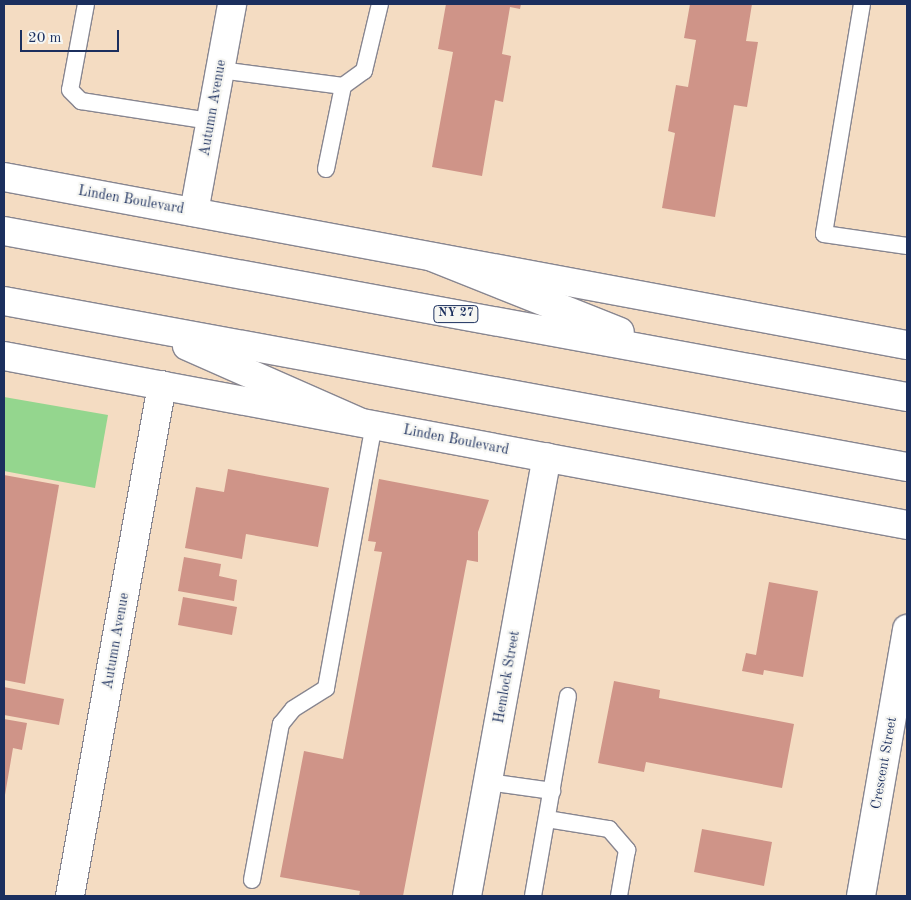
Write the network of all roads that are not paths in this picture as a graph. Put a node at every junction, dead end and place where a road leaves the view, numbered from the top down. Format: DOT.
graph roads {
  1 [pos="86,4"];
  2 [pos="232,4"];
  3 [pos="380,4"];
  4 [pos="862,4"];
  5 [pos="220,70"];
  6 [pos="343,86"];
  7 [pos="210,121"];
  8 [pos="326,169"];
  9 [pos="4,177"];
  10 [pos="194,212"];
  11 [pos="4,231"];
  12 [pos="907,246"];
  13 [pos="432,257"];
  14 [pos="4,301"];
  15 [pos="145,327"];
  16 [pos="907,345"];
  17 [pos="675,354"];
  18 [pos="4,356"];
  19 [pos="162,385"];
  20 [pos="907,397"];
  21 [pos="366,423"];
  22 [pos="547,457"];
  23 [pos="907,466"];
  24 [pos="907,525"];
  25 [pos="907,629"];
  26 [pos="568,696"];
  27 [pos="899,725"];
  28 [pos="488,782"];
  29 [pos="552,791"];
  30 [pos="547,819"];
  31 [pos="252,880"];
  32 [pos="70,896"];
  33 [pos="467,896"];
  34 [pos="533,896"];
  35 [pos="619,896"];
  36 [pos="861,896"];
  1 -- 7 [label="lane"];
  2 -- 5 [label="main road, Autumn Avenue"];
  3 -- 6 [label="lane"];
  4 -- 12 [label="lane"];
  5 -- 6 [label="lane"];
  5 -- 7 [label="main road, Autumn Avenue"];
  6 -- 8 [label="lane"];
  7 -- 10 [label="main road, Autumn Avenue"];
  9 -- 10 [label="main road, Linden Boulevard"];
  10 -- 13 [label="main road, Linden Boulevard"];
  11 -- 17 [label="main road, NY 27"];
  13 -- 16 [label="main road, Linden Boulevard"];
  13 -- 17 [label="main road"];
  14 -- 15 [label="main road"];
  15 -- 21 [label="main road"];
  15 -- 23 [label="main road"];
  17 -- 20 [label="main road, NY 27"];
  18 -- 19 [label="main road, Linden Boulevard"];
  19 -- 21 [label="main road, Linden Boulevard"];
  19 -- 32 [label="main road, Autumn Avenue"];
  21 -- 22 [label="main road, Linden Boulevard"];
  21 -- 31 [label="lane"];
  22 -- 24 [label="main road, Linden Boulevard"];
  22 -- 28 [label="main road, Hemlock Street"];
  25 -- 27 [label="main road, Crescent Street"];
  26 -- 29 [label="lane"];
  27 -- 36 [label="main road, Crescent Street"];
  28 -- 29 [label="lane"];
  28 -- 33 [label="main road, Hemlock Street"];
  29 -- 30 [label="lane"];
  30 -- 34 [label="lane"];
  30 -- 35 [label="lane"];
}
